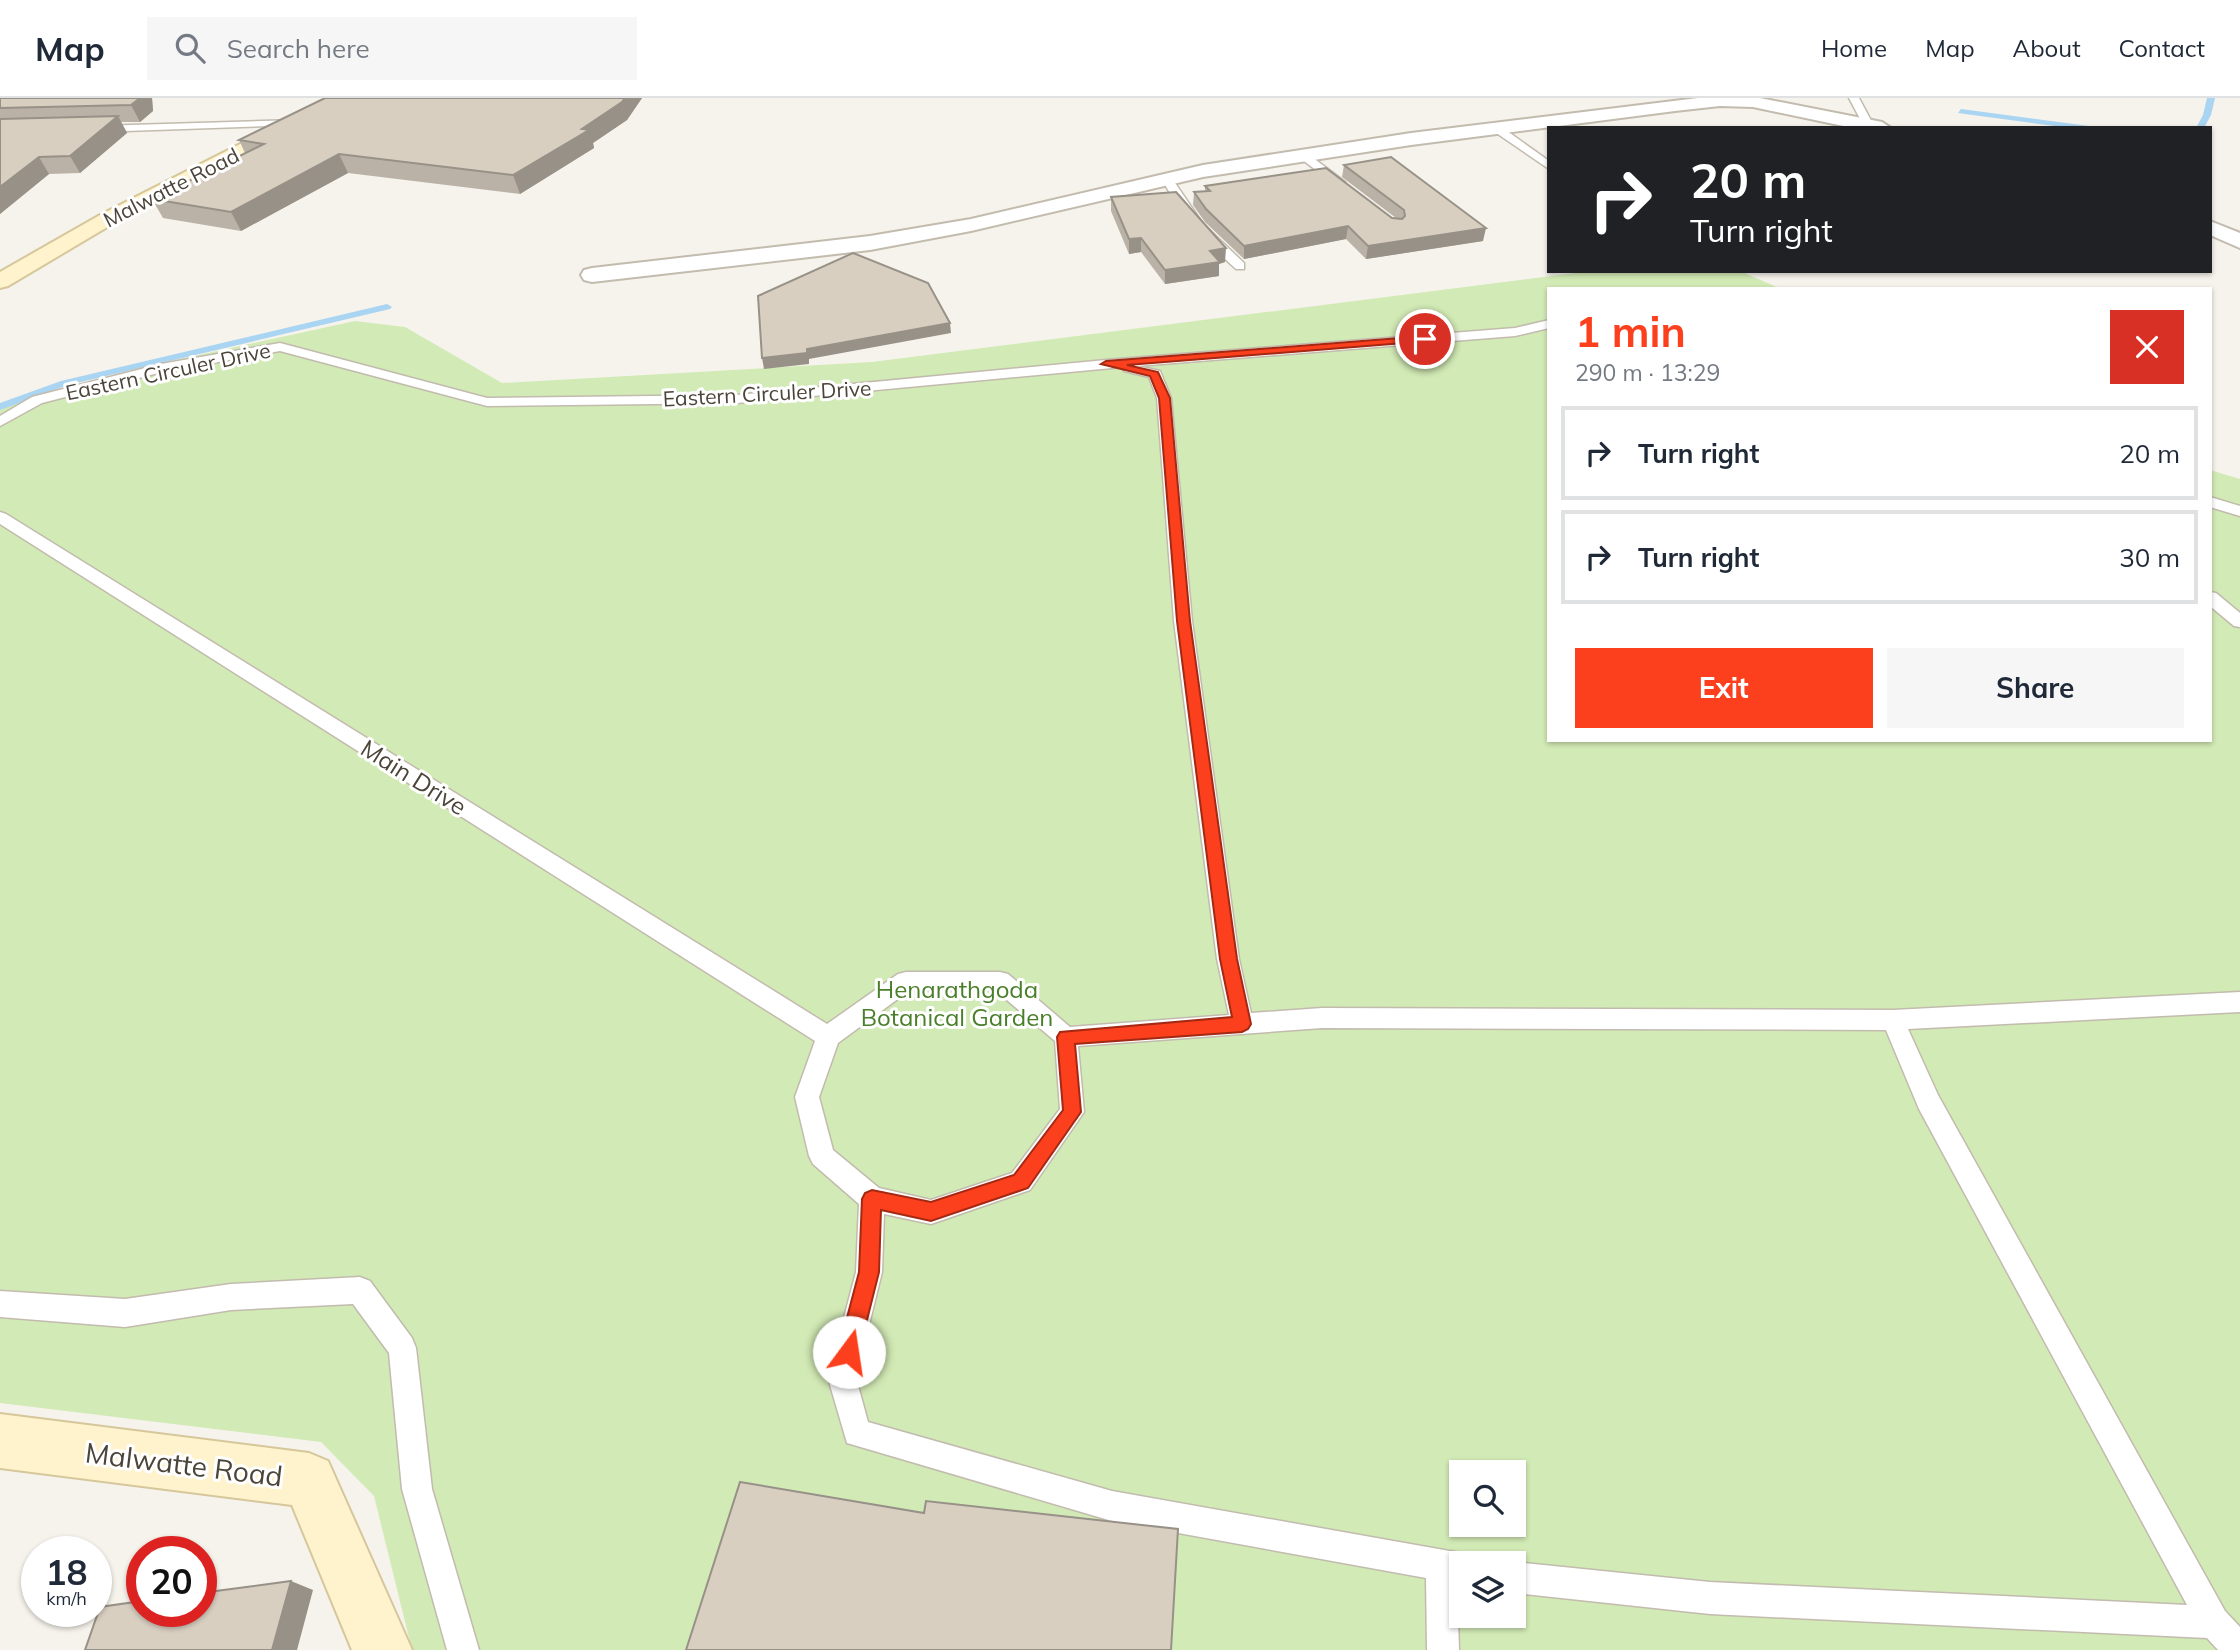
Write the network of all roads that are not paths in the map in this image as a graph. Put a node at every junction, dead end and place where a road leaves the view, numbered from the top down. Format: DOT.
graph roads {
  1 [pos="345,98"];
  2 [pos="1866,116"];
  3 [pos="295,123"];
  4 [pos="1496,128"];
  5 [pos="91,129"];
  6 [pos="1304,156"];
  7 [pos="1547,165"];
  8 [pos="1167,179"];
  9 [pos="1355,195"];
  10 [pos="2212,228"];
  11 [pos="2240,241"];
  12 [pos="1240,265"];
  13 [pos="592,275"];
  14 [pos="0,281"];
  15 [pos="1547,324"];
  16 [pos="1106,364"];
  17 [pos="0,422"];
  18 [pos="2212,503"];
  19 [pos="2240,511"];
  20 [pos="0,517"];
  21 [pos="2212,599"];
  22 [pos="2240,622"];
  23 [pos="2240,1002"];
  24 [pos="1893,1020"];
  25 [pos="1242,1024"];
  26 [pos="828,1037"];
  27 [pos="1066,1037"];
  28 [pos="872,1199"];
  29 [pos="0,1304"];
  30 [pos="0,1441"];
  31 [pos="1449,1568"];
  32 [pos="1526,1579"];
  33 [pos="1449,1591"];
  34 [pos="2214,1622"];
  35 [pos="382,1650"];
  36 [pos="463,1650"];
  37 [pos="1444,1650"];
  38 [pos="2239,1650"];
  1 -- 3 [label="street, Malwatte Road"];
  2 -- 4 [label="street"];
  3 -- 5 [label="lane"];
  3 -- 14 [label="street, Malwatte Road"];
  4 -- 6 [label="street"];
  4 -- 7 [label="lane"];
  6 -- 8 [label="street"];
  6 -- 9 [label="lane"];
  8 -- 12 [label="lane"];
  8 -- 13 [label="street"];
  10 -- 11 [label="street"];
  15 -- 16 [label="lane, Eastern Circuler Drive"];
  16 -- 17 [label="lane, Eastern Circuler Drive"];
  16 -- 25 [label="lane"];
  18 -- 19 [label="lane"];
  20 -- 26 [label="lane, Main Drive"];
  21 -- 22 [label="lane"];
  23 -- 24 [label="lane"];
  24 -- 25 [label="lane"];
  24 -- 34 [label="lane"];
  25 -- 27 [label="lane"];
  26 -- 27 [label="lane"];
  26 -- 28 [label="lane"];
  27 -- 28 [label="lane"];
  28 -- 31 [label="lane"];
  29 -- 36 [label="lane"];
  30 -- 35 [label="street, Malwatte Road"];
  32 -- 34 [label="lane"];
  33 -- 37 [label="lane"];
  34 -- 38 [label="lane"];
}
